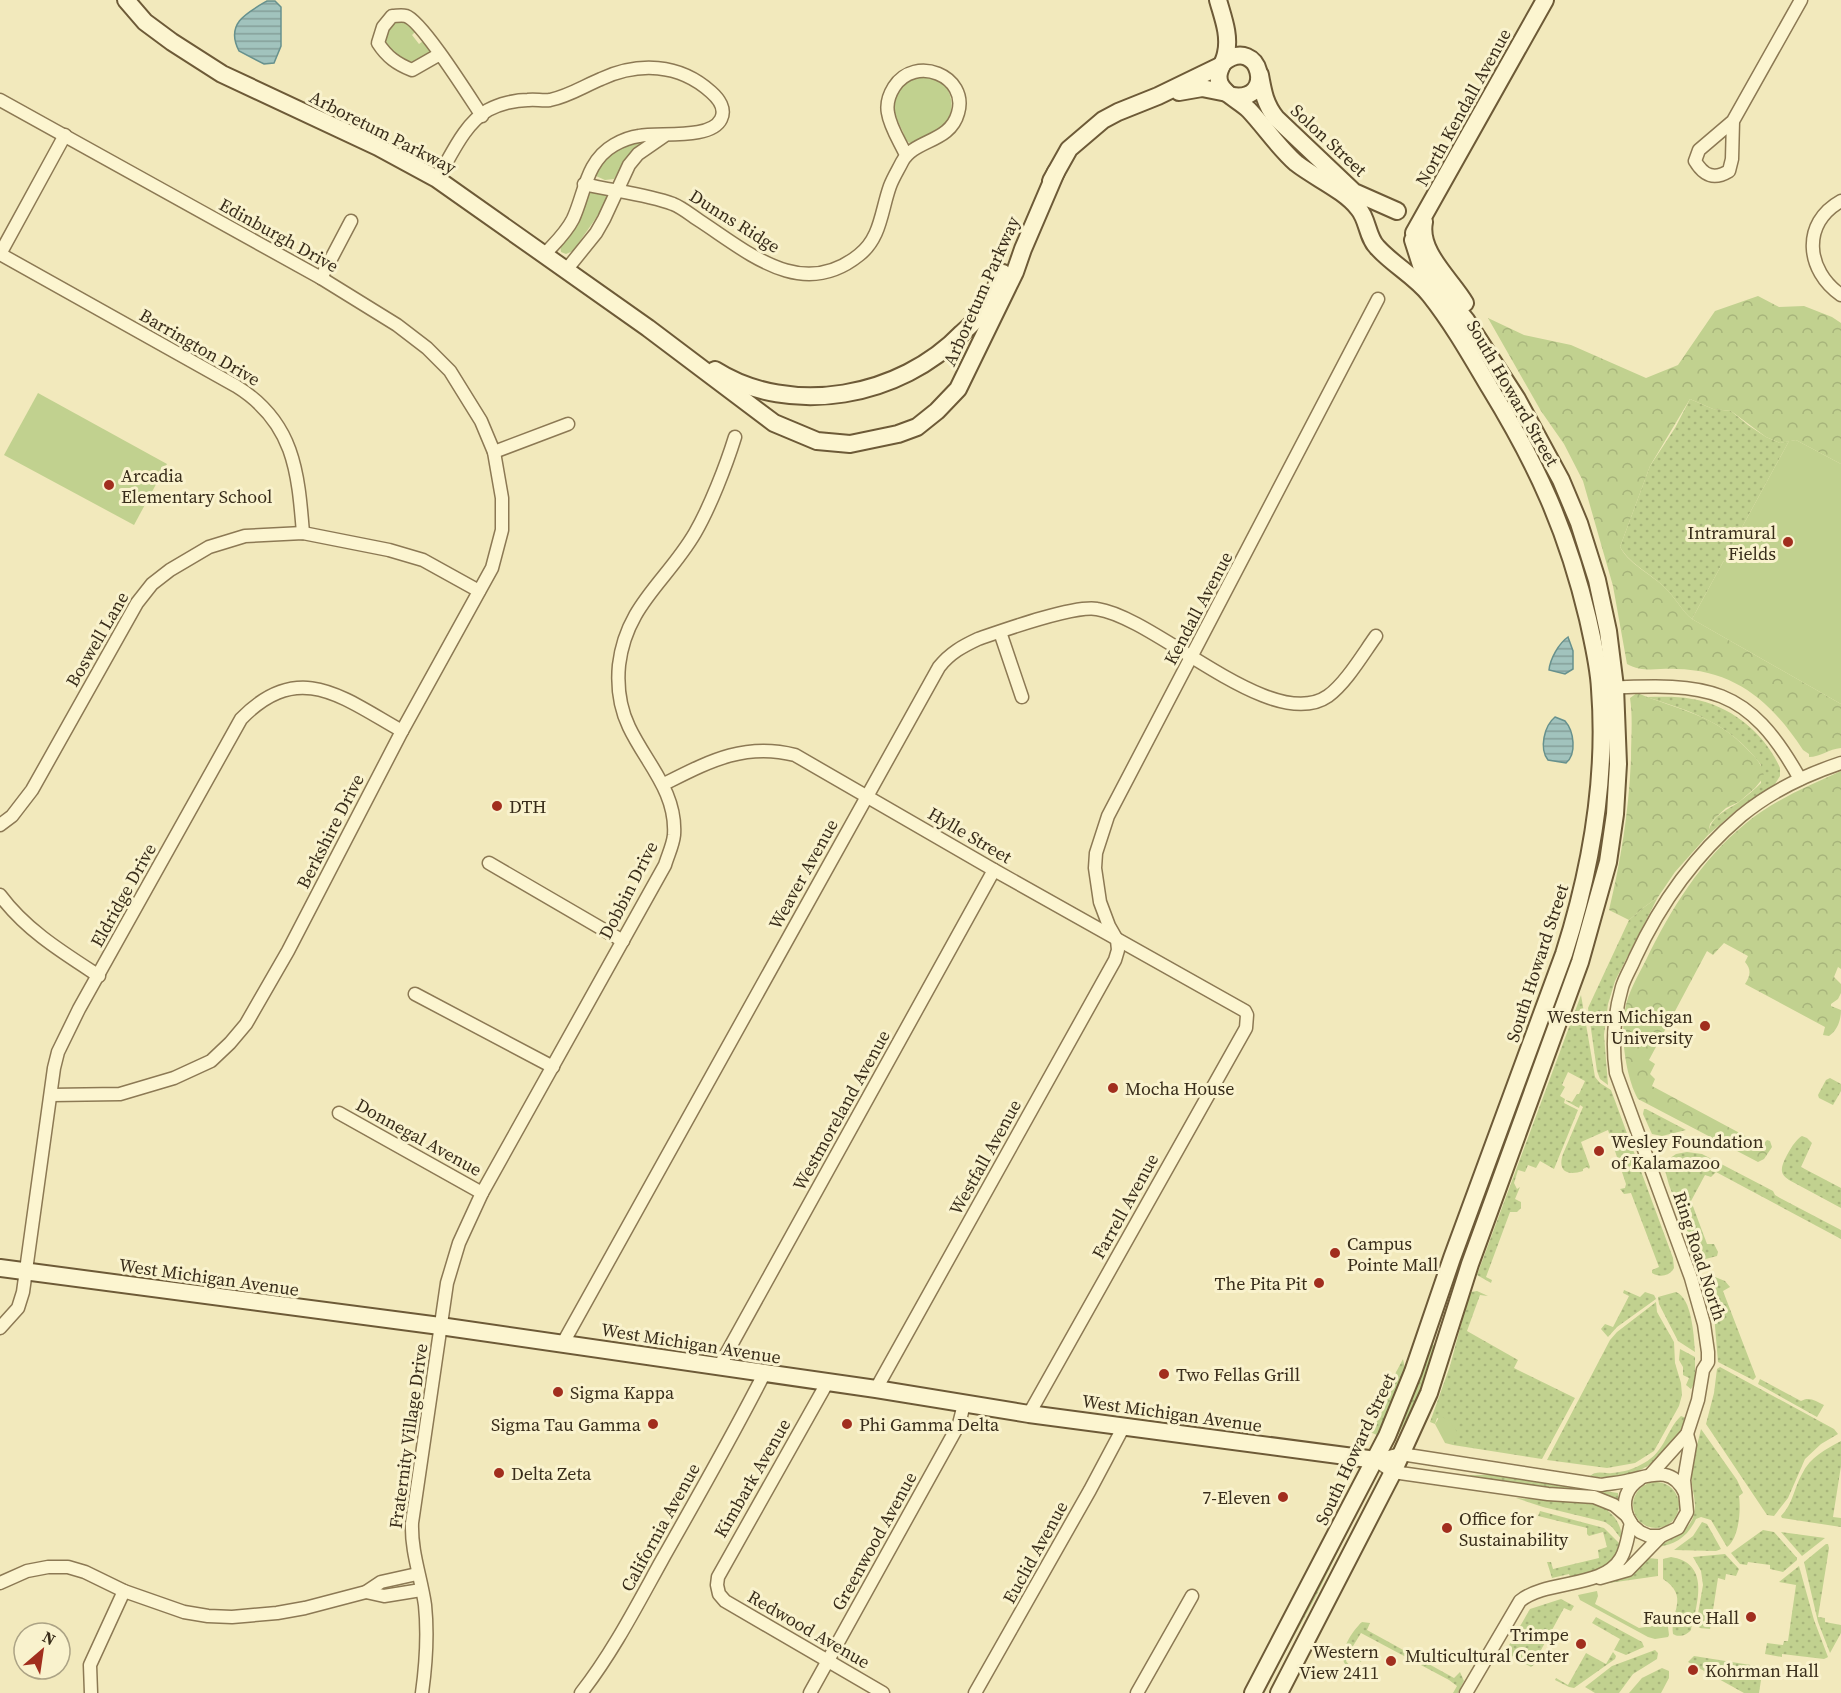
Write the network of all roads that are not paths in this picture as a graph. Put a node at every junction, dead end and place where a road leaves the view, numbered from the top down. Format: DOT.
graph roads {
  1 [pos="126,0"];
  2 [pos="1213,0"];
  3 [pos="1218,0"];
  4 [pos="1545,0"];
  5 [pos="1801,0"];
  6 [pos="440,54"];
  7 [pos="1223,63"];
  8 [pos="1201,75"];
  9 [pos="1260,75"];
  10 [pos="1229,94"];
  11 [pos="1158,96"];
  12 [pos="0,99"];
  13 [pos="482,116"];
  14 [pos="1733,121"];
  15 [pos="64,135"];
  16 [pos="664,136"];
  17 [pos="906,155"];
  18 [pos="1056,172"];
  19 [pos="437,179"];
  20 [pos="584,184"];
  21 [pos="617,192"];
  22 [pos="1841,201"];
  23 [pos="1397,211"];
  24 [pos="1425,216"];
  25 [pos="351,220"];
  26 [pos="1371,235"];
  27 [pos="1414,236"];
  28 [pos="1382,251"];
  29 [pos="0,254"];
  30 [pos="545,254"];
  31 [pos="567,270"];
  32 [pos="321,278"];
  33 [pos="1841,295"];
  34 [pos="1378,299"];
  35 [pos="648,328"];
  36 [pos="1517,399"];
  37 [pos="568,424"];
  38 [pos="735,437"];
  39 [pos="494,452"];
  40 [pos="303,533"];
  41 [pos="479,591"];
  42 [pos="1000,632"];
  43 [pos="1376,636"];
  44 [pos="1192,658"];
  45 [pos="1608,688"];
  46 [pos="1022,698"];
  47 [pos="402,731"];
  48 [pos="1841,763"];
  49 [pos="1800,778"];
  50 [pos="664,784"];
  51 [pos="867,796"];
  52 [pos="0,825"];
  53 [pos="489,864"];
  54 [pos="994,870"];
  55 [pos="0,895"];
  56 [pos="1117,940"];
  57 [pos="623,941"];
  58 [pos="99,976"];
  59 [pos="415,994"];
  60 [pos="1247,1015"];
  61 [pos="553,1067"];
  62 [pos="51,1095"];
  63 [pos="339,1113"];
  64 [pos="482,1193"];
  65 [pos="0,1268"];
  66 [pos="25,1272"];
  67 [pos="440,1326"];
  68 [pos="0,1328"];
  69 [pos="1426,1333"];
  70 [pos="1446,1340"];
  71 [pos="563,1344"];
  72 [pos="719,1367"];
  73 [pos="764,1374"];
  74 [pos="827,1383"];
  75 [pos="876,1389"];
  76 [pos="964,1404"];
  77 [pos="1029,1413"];
  78 [pos="1124,1426"];
  79 [pos="1687,1434"];
  80 [pos="1401,1454"];
  81 [pos="1376,1460"];
  82 [pos="1393,1472"];
  83 [pos="1647,1475"];
  84 [pos="1685,1494"];
  85 [pos="1629,1520"];
  86 [pos="1661,1536"];
  87 [pos="417,1574"];
  88 [pos="1595,1577"];
  89 [pos="0,1583"];
  90 [pos="421,1590"];
  91 [pos="124,1591"];
  92 [pos="366,1592"];
  93 [pos="719,1594"];
  94 [pos="1192,1596"];
  95 [pos="827,1662"];
  96 [pos="92,1693"];
  97 [pos="422,1693"];
  98 [pos="580,1693"];
  99 [pos="810,1693"];
  100 [pos="883,1693"];
  101 [pos="975,1693"];
  102 [pos="1137,1693"];
  103 [pos="1253,1693"];
  104 [pos="1279,1693"];
  105 [pos="1467,1693"];
  1 -- 19 [label="street, Arboretum Parkway"];
  2 -- 8 [label="street"];
  3 -- 7 [label="street"];
  4 -- 24 [label="street, North Kendall Avenue"];
  5 -- 14 [label="street"];
  6 -- 6 [label="street"];
  6 -- 13 [label="street"];
  7 -- 8 [label="street, Arboretum Parkway"];
  7 -- 9 [label="street"];
  7 -- 10 [label="street"];
  8 -- 11 [label="street, Arboretum Parkway"];
  9 -- 10 [label="street"];
  9 -- 23 [label="street, Solon Street"];
  10 -- 11 [label="street, Arboretum Parkway"];
  10 -- 26 [label="street, Solon Street"];
  11 -- 18 [label="street, Arboretum Parkway"];
  12 -- 15 [label="street, Edinburgh Drive"];
  13 -- 16 [label="street"];
  13 -- 19 [label="street"];
  15 -- 29 [label="street"];
  15 -- 32 [label="street, Edinburgh Drive"];
  16 -- 20 [label="street"];
  16 -- 21 [label="street"];
  17 -- 17 [label="street"];
  17 -- 21 [label="street, Dunns Ridge"];
  18 -- 35 [label="street, Arboretum Parkway"];
  18 -- 35 [label="street, Arboretum Parkway"];
  19 -- 30 [label="street, Arboretum Parkway"];
  20 -- 21 [label="street, Dunns Ridge"];
  20 -- 30 [label="street"];
  21 -- 31 [label="street"];
  22 -- 33 [label="street"];
  23 -- 26 [label="street"];
  23 -- 27 [label="street"];
  24 -- 27 [label="street, North Kendall Avenue"];
  24 -- 36 [label="street"];
  25 -- 32 [label="street"];
  26 -- 28 [label="street"];
  27 -- 28 [label="street"];
  27 -- 36 [label="street, South Howard Street"];
  28 -- 45 [label="street, South Howard Street"];
  29 -- 40 [label="street, Barrington Drive"];
  30 -- 31 [label="street, Arboretum Parkway"];
  31 -- 35 [label="street, Arboretum Parkway"];
  32 -- 39 [label="street, Edinburgh Drive"];
  34 -- 44 [label="street, Kendall Avenue"];
  36 -- 45 [label="street, South Howard Street"];
  37 -- 39 [label="street"];
  38 -- 50 [label="street, Dobbin Drive"];
  39 -- 41 [label="street, Berkshire Drive"];
  40 -- 41 [label="street, Boswell Lane"];
  40 -- 52 [label="street, Boswell Lane"];
  41 -- 47 [label="street, Berkshire Drive"];
  42 -- 44 [label="street, Weaver Avenue"];
  42 -- 46 [label="street"];
  42 -- 51 [label="street, Weaver Avenue"];
  43 -- 44 [label="street, Weaver Avenue"];
  44 -- 56 [label="street, Kendall Avenue"];
  45 -- 49 [label="street"];
  45 -- 69 [label="street, South Howard Street"];
  45 -- 70 [label="street, South Howard Street"];
  47 -- 58 [label="street, Eldridge Drive"];
  47 -- 62 [label="street, Berkshire Drive"];
  48 -- 49 [label="street, Ring Road North"];
  49 -- 79 [label="street, Ring Road North"];
  50 -- 51 [label="street, Hylle Street"];
  50 -- 57 [label="street, Dobbin Drive"];
  51 -- 54 [label="street, Hylle Street"];
  51 -- 71 [label="street, Weaver Avenue"];
  53 -- 57 [label="street"];
  54 -- 56 [label="street, Hylle Street"];
  54 -- 72 [label="street, Westmoreland Avenue"];
  55 -- 58 [label="street"];
  56 -- 60 [label="street, Hylle Street"];
  56 -- 75 [label="street, Westfall Avenue"];
  57 -- 61 [label="street, Dobbin Drive"];
  58 -- 62 [label="street, Eldridge Drive"];
  59 -- 61 [label="street"];
  60 -- 77 [label="street, Farrell Avenue"];
  61 -- 64 [label="street, Dobbin Drive"];
  62 -- 66 [label="street, Eldridge Drive"];
  63 -- 64 [label="street, Donnegal Avenue"];
  64 -- 67 [label="street, Dobbin Drive"];
  65 -- 66 [label="street, West Michigan Avenue"];
  66 -- 67 [label="street, West Michigan Avenue"];
  66 -- 68 [label="street, Eldridge Drive"];
  67 -- 71 [label="street, West Michigan Avenue"];
  67 -- 87 [label="street, Fraternity Village Drive"];
  69 -- 70 [label="street"];
  69 -- 81 [label="street, South Howard Street"];
  70 -- 80 [label="street, South Howard Street"];
  71 -- 72 [label="street, West Michigan Avenue"];
  72 -- 73 [label="street, West Michigan Avenue"];
  73 -- 74 [label="street, West Michigan Avenue"];
  73 -- 98 [label="street, California Avenue"];
  74 -- 75 [label="street, West Michigan Avenue"];
  74 -- 93 [label="street, Kimbark Avenue"];
  75 -- 76 [label="street, West Michigan Avenue"];
  76 -- 77 [label="street, West Michigan Avenue"];
  76 -- 95 [label="street, Greenwood Avenue"];
  77 -- 78 [label="street, West Michigan Avenue"];
  78 -- 81 [label="street, West Michigan Avenue"];
  78 -- 101 [label="street, Euclid Avenue"];
  79 -- 83 [label="street, Ring Road North"];
  79 -- 84 [label="street, Ring Road North"];
  80 -- 81 [label="street, West Michigan Avenue"];
  80 -- 82 [label="street, South Howard Street"];
  80 -- 83 [label="street, West Michigan Avenue"];
  81 -- 82 [label="street, West Michigan Avenue"];
  81 -- 103 [label="street, South Howard Street"];
  82 -- 85 [label="street, West Michigan Avenue"];
  82 -- 104 [label="street, South Howard Street"];
  83 -- 84 [label="street"];
  83 -- 85 [label="street"];
  84 -- 86 [label="street, Ring Road North"];
  85 -- 86 [label="street, West Michigan Avenue"];
  85 -- 88 [label="street"];
  86 -- 88 [label="street"];
  87 -- 90 [label="street, Fraternity Village Drive"];
  87 -- 92 [label="street"];
  88 -- 105 [label="street"];
  89 -- 91 [label="street"];
  90 -- 92 [label="street"];
  90 -- 97 [label="street, Fraternity Village Drive"];
  91 -- 92 [label="street"];
  91 -- 96 [label="street"];
  93 -- 95 [label="street, Redwood Avenue"];
  94 -- 102 [label="street"];
  95 -- 99 [label="street, Greenwood Avenue"];
  95 -- 100 [label="street, Redwood Avenue"];
}
